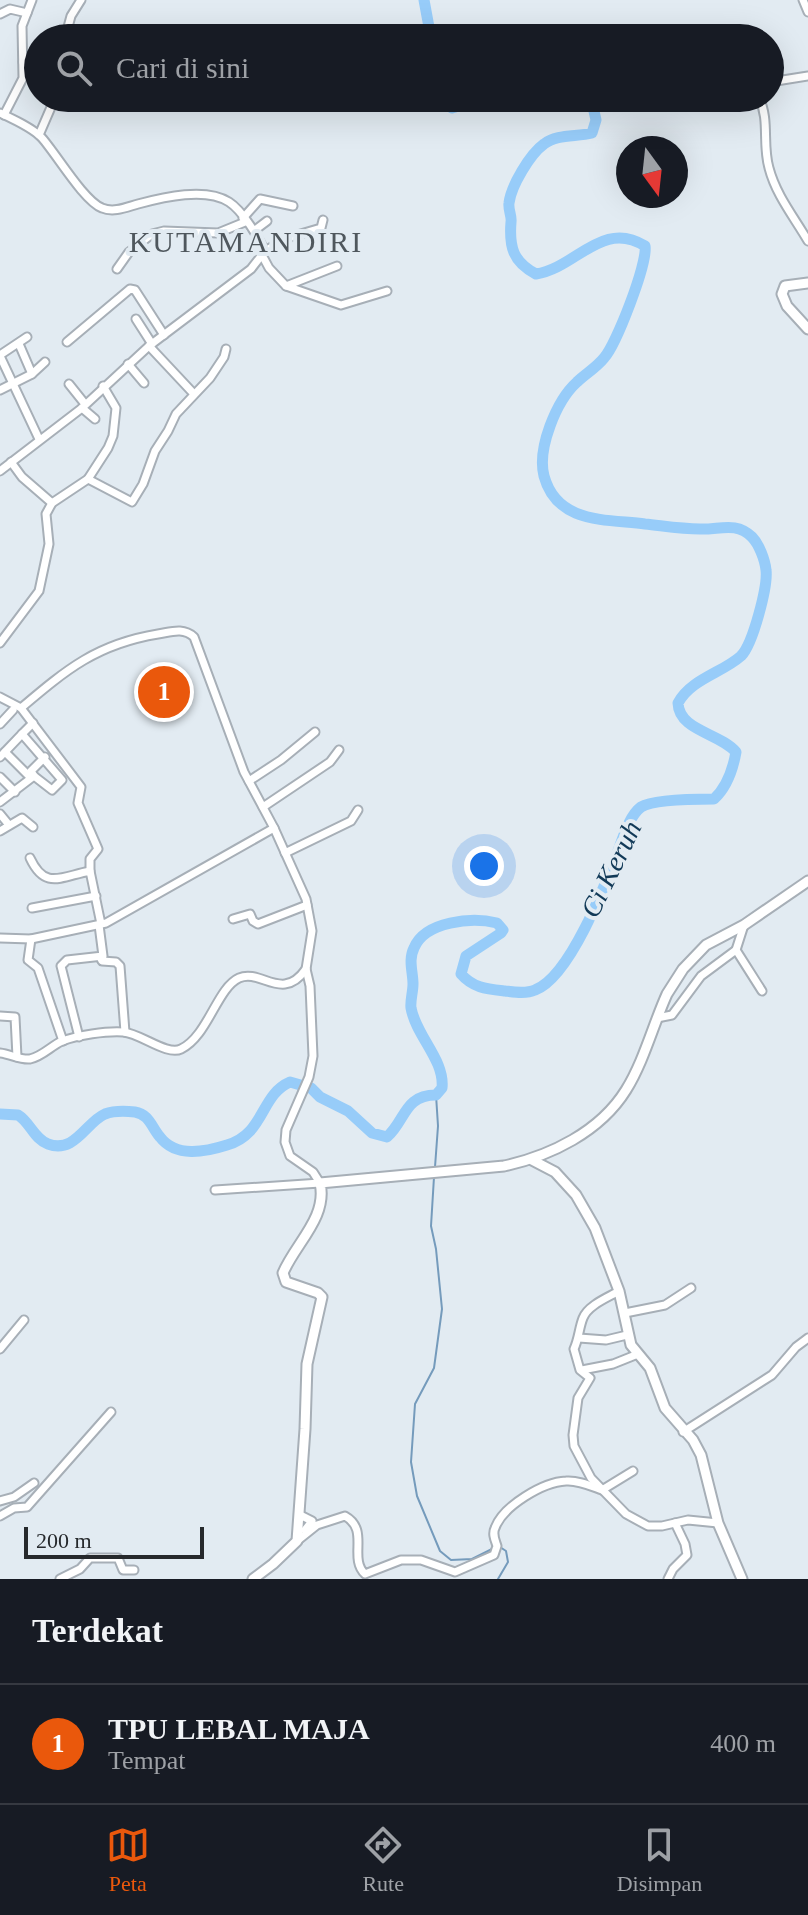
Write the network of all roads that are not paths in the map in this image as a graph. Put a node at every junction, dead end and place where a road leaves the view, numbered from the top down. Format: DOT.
graph roads {
  1 [pos="32,0"];
  2 [pos="81,0"];
  3 [pos="803,0"];
  4 [pos="9,4"];
  5 [pos="808,12"];
  6 [pos="27,13"];
  7 [pos="0,14"];
  8 [pos="69,24"];
  9 [pos="23,62"];
  10 [pos="808,76"];
  11 [pos="784,80"];
  12 [pos="49,112"];
  13 [pos="764,112"];
  14 [pos="2,114"];
  15 [pos="39,135"];
  16 [pos="293,206"];
  17 [pos="244,220"];
  18 [pos="323,220"];
  19 [pos="267,221"];
  20 [pos="255,230"];
  21 [pos="808,241"];
  22 [pos="264,253"];
  23 [pos="337,266"];
  24 [pos="117,269"];
  25 [pos="808,283"];
  26 [pos="286,286"];
  27 [pos="387,291"];
  28 [pos="136,319"];
  29 [pos="808,329"];
  30 [pos="164,335"];
  31 [pos="27,337"];
  32 [pos="67,342"];
  33 [pos="19,344"];
  34 [pos="151,345"];
  35 [pos="226,349"];
  36 [pos="0,356"];
  37 [pos="45,362"];
  38 [pos="128,364"];
  39 [pos="32,374"];
  40 [pos="144,383"];
  41 [pos="69,384"];
  42 [pos="12,385"];
  43 [pos="103,386"];
  44 [pos="0,390"];
  45 [pos="194,394"];
  46 [pos="84,406"];
  47 [pos="95,419"];
  48 [pos="39,439"];
  49 [pos="11,462"];
  50 [pos="0,471"];
  51 [pos="88,479"];
  52 [pos="52,503"];
  53 [pos="0,643"];
  54 [pos="0,697"];
  55 [pos="17,709"];
  56 [pos="33,723"];
  57 [pos="0,724"];
  58 [pos="315,732"];
  59 [pos="22,734"];
  60 [pos="339,750"];
  61 [pos="2,754"];
  62 [pos="45,757"];
  63 [pos="31,775"];
  64 [pos="0,777"];
  65 [pos="249,781"];
  66 [pos="15,792"];
  67 [pos="0,802"];
  68 [pos="263,807"];
  69 [pos="358,810"];
  70 [pos="0,814"];
  71 [pos="9,825"];
  72 [pos="33,827"];
  73 [pos="274,828"];
  74 [pos="0,831"];
  75 [pos="285,853"];
  76 [pos="30,858"];
  77 [pos="90,871"];
  78 [pos="808,881"];
  79 [pos="96,896"];
  80 [pos="307,905"];
  81 [pos="32,908"];
  82 [pos="233,919"];
  83 [pos="100,925"];
  84 [pos="744,925"];
  85 [pos="0,938"];
  86 [pos="31,939"];
  87 [pos="736,950"];
  88 [pos="100,957"];
  89 [pos="306,969"];
  90 [pos="762,991"];
  91 [pos="0,1016"];
  92 [pos="657,1018"];
  93 [pos="125,1032"];
  94 [pos="79,1037"];
  95 [pos="63,1041"];
  96 [pos="0,1053"];
  97 [pos="17,1057"];
  98 [pos="532,1160"];
  99 [pos="320,1183"];
  100 [pos="215,1190"];
  101 [pos="691,1288"];
  102 [pos="619,1291"];
  103 [pos="625,1313"];
  104 [pos="24,1320"];
  105 [pos="627,1335"];
  106 [pos="579,1338"];
  107 [pos="808,1338"];
  108 [pos="0,1349"];
  109 [pos="638,1354"];
  110 [pos="580,1370"];
  111 [pos="111,1412"];
  112 [pos="683,1432"];
  113 [pos="633,1471"];
  114 [pos="34,1483"];
  115 [pos="602,1490"];
  116 [pos="0,1501"];
  117 [pos="0,1516"];
  118 [pos="675,1523"];
  119 [pos="718,1523"];
  120 [pos="297,1536"];
  121 [pos="80,1569"];
  122 [pos="134,1570"];
  123 [pos="60,1579"];
  124 [pos="81,1579"];
  125 [pos="253,1579"];
  126 [pos="668,1579"];
  127 [pos="742,1579"];
  1 -- 6 [label="street"];
  2 -- 8 [label="street"];
  3 -- 5 [label="street"];
  4 -- 6 [label="street"];
  4 -- 7 [label="street"];
  6 -- 9 [label="street"];
  9 -- 14 [label="street"];
  10 -- 11 [label="street"];
  12 -- 15 [label="street"];
  13 -- 21 [label="street"];
  14 -- 15 [label="street"];
  15 -- 17 [label="street"];
  16 -- 17 [label="street"];
  17 -- 20 [label="street"];
  17 -- 24 [label="street"];
  18 -- 22 [label="street"];
  19 -- 20 [label="street"];
  20 -- 22 [label="street"];
  22 -- 26 [label="street"];
  22 -- 30 [label="street"];
  23 -- 26 [label="street"];
  25 -- 29 [label="street"];
  26 -- 27 [label="street"];
  28 -- 34 [label="street"];
  30 -- 32 [label="street"];
  30 -- 34 [label="street"];
  31 -- 33 [label="street"];
  33 -- 36 [label="street"];
  33 -- 39 [label="street"];
  34 -- 38 [label="street"];
  34 -- 45 [label="street"];
  35 -- 45 [label="street"];
  36 -- 42 [label="street"];
  37 -- 39 [label="street"];
  38 -- 40 [label="street"];
  38 -- 43 [label="street"];
  39 -- 42 [label="street"];
  41 -- 46 [label="street"];
  42 -- 44 [label="street"];
  42 -- 48 [label="street"];
  43 -- 46 [label="street"];
  43 -- 51 [label="street"];
  45 -- 51 [label="street"];
  46 -- 47 [label="street"];
  46 -- 48 [label="street"];
  48 -- 49 [label="street"];
  49 -- 50 [label="street"];
  49 -- 52 [label="street"];
  51 -- 52 [label="street"];
  52 -- 53 [label="street"];
  54 -- 55 [label="street"];
  55 -- 56 [label="street"];
  55 -- 57 [label="street"];
  55 -- 65 [label="street"];
  56 -- 59 [label="street"];
  56 -- 77 [label="street"];
  58 -- 65 [label="street"];
  59 -- 61 [label="street"];
  59 -- 62 [label="street"];
  60 -- 68 [label="street"];
  61 -- 63 [label="street"];
  62 -- 63 [label="street"];
  62 -- 63 [label="street"];
  63 -- 66 [label="street"];
  64 -- 66 [label="street"];
  65 -- 68 [label="street"];
  66 -- 67 [label="street"];
  68 -- 73 [label="street"];
  69 -- 75 [label="street"];
  70 -- 71 [label="street"];
  71 -- 72 [label="street"];
  71 -- 74 [label="street"];
  73 -- 75 [label="street"];
  73 -- 83 [label="street"];
  75 -- 80 [label="street"];
  76 -- 77 [label="street"];
  77 -- 79 [label="street"];
  78 -- 84 [label="street"];
  79 -- 81 [label="street"];
  79 -- 83 [label="street"];
  80 -- 82 [label="street"];
  80 -- 89 [label="street"];
  83 -- 86 [label="street"];
  83 -- 88 [label="street"];
  84 -- 87 [label="street"];
  84 -- 92 [label="street"];
  85 -- 86 [label="street"];
  86 -- 95 [label="street"];
  87 -- 90 [label="street"];
  87 -- 92 [label="street"];
  88 -- 93 [label="street"];
  88 -- 94 [label="street"];
  89 -- 93 [label="street"];
  89 -- 99 [label="street"];
  91 -- 97 [label="street"];
  92 -- 98 [label="street"];
  93 -- 94 [label="street"];
  94 -- 95 [label="street"];
  95 -- 97 [label="street"];
  96 -- 97 [label="street"];
  98 -- 99 [label="street"];
  98 -- 102 [label="street"];
  99 -- 100 [label="street"];
  99 -- 120 [label="street"];
  101 -- 103 [label="street"];
  102 -- 103 [label="street"];
  102 -- 106 [label="street"];
  103 -- 105 [label="street"];
  104 -- 108 [label="street"];
  105 -- 106 [label="street"];
  105 -- 109 [label="street"];
  106 -- 110 [label="street"];
  107 -- 112 [label="street"];
  109 -- 110 [label="street"];
  109 -- 112 [label="street"];
  110 -- 115 [label="street"];
  111 -- 117 [label="street"];
  112 -- 119 [label="street"];
  113 -- 115 [label="street"];
  114 -- 116 [label="street"];
  115 -- 118 [label="street"];
  115 -- 120 [label="street"];
  118 -- 119 [label="street"];
  118 -- 126 [label="street"];
  119 -- 127 [label="street"];
  120 -- 125 [label="street"];
  121 -- 122 [label="street"];
  121 -- 123 [label="street"];
  121 -- 124 [label="street"];
}
